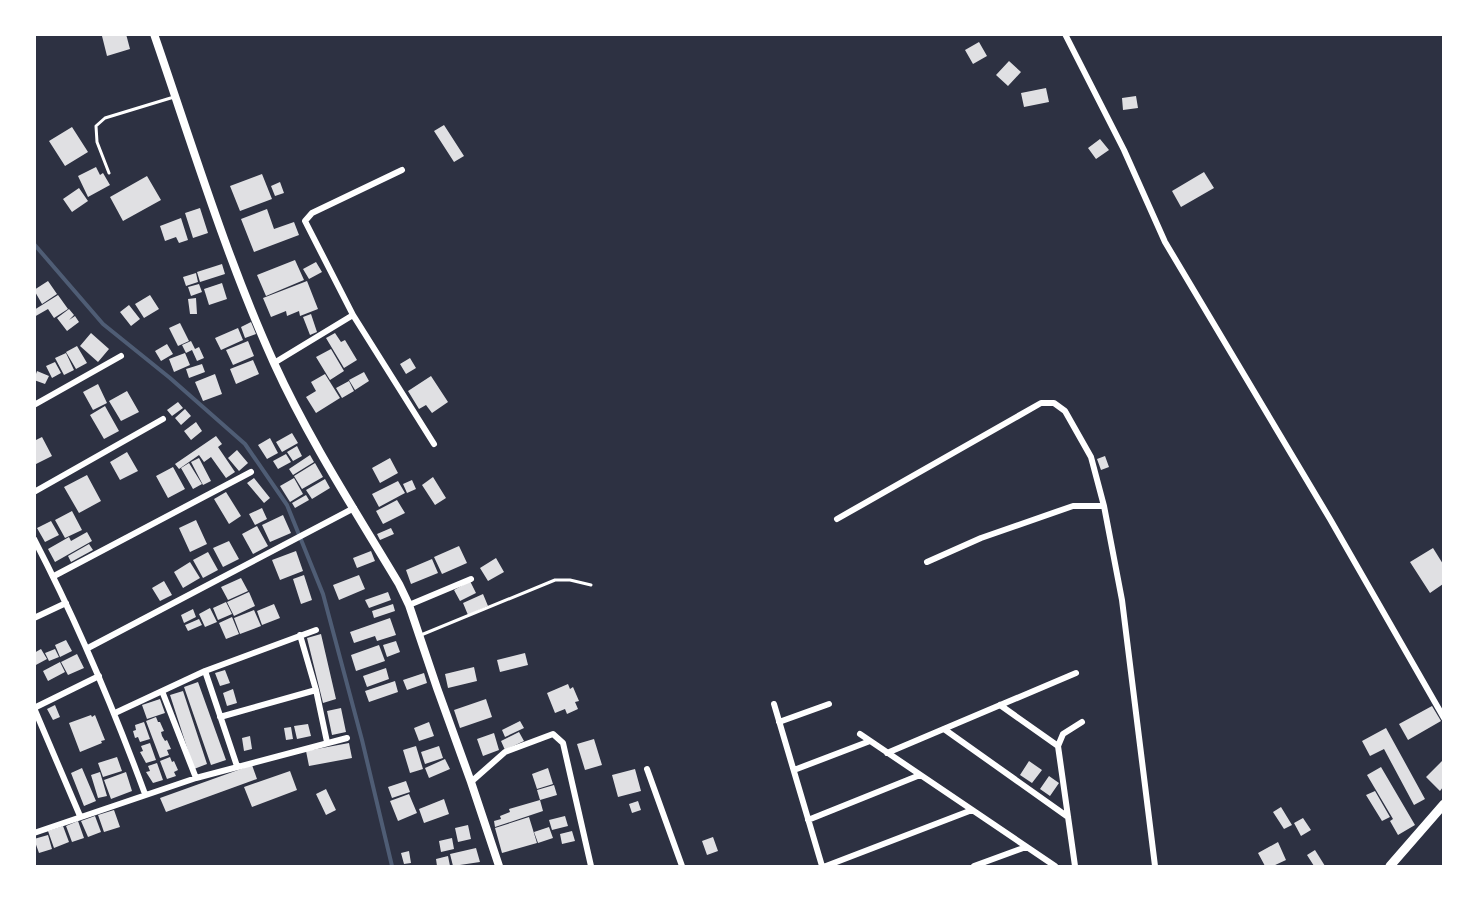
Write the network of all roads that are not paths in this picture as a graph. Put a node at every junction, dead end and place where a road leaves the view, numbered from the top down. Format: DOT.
graph roads {
  1 [pos="154,34"];
  2 [pos="1065,34"];
  3 [pos="176,97"];
  4 [pos="402,170"];
  5 [pos="109,173"];
  6 [pos="353,315"];
  7 [pos="121,356"];
  8 [pos="274,363"];
  9 [pos="34,405"];
  10 [pos="163,420"];
  11 [pos="434,444"];
  12 [pos="251,472"];
  13 [pos="34,492"];
  14 [pos="1104,506"];
  15 [pos="354,508"];
  16 [pos="837,519"];
  17 [pos="34,539"];
  18 [pos="927,562"];
  19 [pos="54,576"];
  20 [pos="471,579"];
  21 [pos="591,585"];
  22 [pos="66,603"];
  23 [pos="409,605"];
  24 [pos="34,618"];
  25 [pos="316,630"];
  26 [pos="300,635"];
  27 [pos="419,636"];
  28 [pos="88,648"];
  29 [pos="205,671"];
  30 [pos="1076,674"];
  31 [pos="99,676"];
  32 [pos="316,690"];
  33 [pos="162,691"];
  34 [pos="774,704"];
  35 [pos="830,704"];
  36 [pos="1000,705"];
  37 [pos="34,708"];
  38 [pos="115,713"];
  39 [pos="220,717"];
  40 [pos="1443,718"];
  41 [pos="779,722"];
  42 [pos="1082,722"];
  43 [pos="944,729"];
  44 [pos="860,734"];
  45 [pos="347,738"];
  46 [pos="870,741"];
  47 [pos="327,742"];
  48 [pos="1058,746"];
  49 [pos="887,753"];
  50 [pos="237,766"];
  51 [pos="647,769"];
  52 [pos="794,770"];
  53 [pos="920,775"];
  54 [pos="196,778"];
  55 [pos="471,782"];
  56 [pos="145,794"];
  57 [pos="1443,804"];
  58 [pos="972,810"];
  59 [pos="80,816"];
  60 [pos="1068,817"];
  61 [pos="808,820"];
  62 [pos="34,833"];
  63 [pos="1026,847"];
  64 [pos="499,867"];
  65 [pos="591,867"];
  66 [pos="682,867"];
  67 [pos="824,867"];
  68 [pos="974,867"];
  69 [pos="1055,867"];
  70 [pos="1075,867"];
  71 [pos="1155,867"];
  72 [pos="1390,867"];
  1 -- 3 [label="street"];
  2 -- 40 [label="street"];
  3 -- 5 [label="lane"];
  3 -- 8 [label="street"];
  4 -- 6 [label="street"];
  6 -- 8 [label="street"];
  6 -- 11 [label="street"];
  7 -- 9 [label="street"];
  8 -- 15 [label="street"];
  10 -- 13 [label="street"];
  12 -- 19 [label="street"];
  14 -- 16 [label="street"];
  14 -- 18 [label="street"];
  14 -- 71 [label="street"];
  15 -- 23 [label="street"];
  15 -- 28 [label="street"];
  17 -- 19 [label="street"];
  19 -- 22 [label="street"];
  20 -- 23 [label="street"];
  21 -- 27 [label="lane"];
  22 -- 24 [label="street"];
  22 -- 28 [label="street"];
  23 -- 27 [label="street"];
  25 -- 26 [label="street"];
  26 -- 29 [label="street"];
  26 -- 32 [label="street"];
  27 -- 55 [label="street"];
  28 -- 31 [label="street"];
  29 -- 33 [label="street"];
  29 -- 39 [label="street"];
  30 -- 36 [label="street"];
  31 -- 37 [label="street"];
  31 -- 38 [label="street"];
  32 -- 39 [label="street"];
  32 -- 47 [label="street"];
  33 -- 38 [label="street"];
  33 -- 54 [label="street"];
  34 -- 41 [label="street"];
  35 -- 41 [label="street"];
  36 -- 43 [label="street"];
  36 -- 48 [label="street"];
  37 -- 59 [label="street"];
  38 -- 56 [label="street"];
  39 -- 50 [label="street"];
  41 -- 52 [label="street"];
  42 -- 48 [label="street"];
  43 -- 49 [label="street"];
  43 -- 60 [label="street"];
  44 -- 46 [label="street"];
  45 -- 47 [label="street"];
  46 -- 49 [label="street"];
  46 -- 52 [label="street"];
  47 -- 50 [label="street"];
  48 -- 60 [label="street"];
  49 -- 53 [label="street"];
  50 -- 54 [label="street"];
  51 -- 66 [label="street"];
  52 -- 61 [label="street"];
  53 -- 58 [label="street"];
  53 -- 61 [label="street"];
  54 -- 56 [label="street"];
  55 -- 64 [label="street"];
  55 -- 65 [label="street"];
  56 -- 59 [label="street"];
  57 -- 72 [label="main road"];
  58 -- 63 [label="street"];
  58 -- 67 [label="street"];
  59 -- 62 [label="street"];
  60 -- 70 [label="street"];
  61 -- 67 [label="street"];
  63 -- 68 [label="street"];
  63 -- 69 [label="street"];
}
